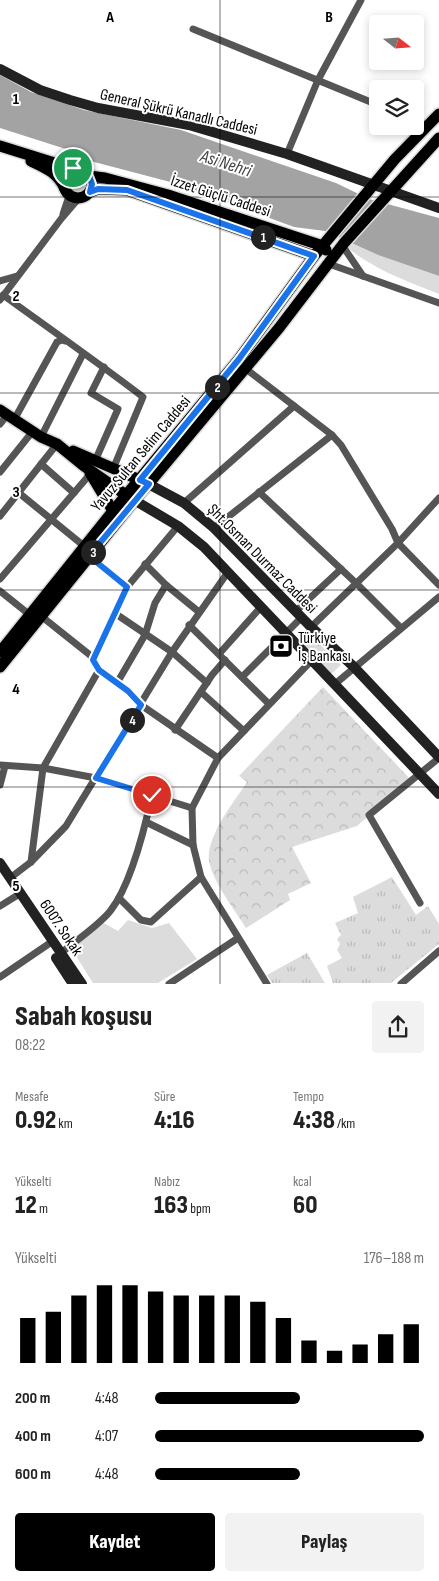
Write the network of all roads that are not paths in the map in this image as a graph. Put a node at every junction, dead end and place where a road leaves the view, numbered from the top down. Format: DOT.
graph roads {
  1 [pos="361,0"];
  2 [pos="193,29"];
  3 [pos="0,69"];
  4 [pos="318,80"];
  5 [pos="369,101"];
  6 [pos="439,114"];
  7 [pos="426,126"];
  8 [pos="439,138"];
  9 [pos="0,146"];
  10 [pos="287,154"];
  11 [pos="78,170"];
  12 [pos="89,176"];
  13 [pos="379,191"];
  14 [pos="90,192"];
  15 [pos="71,194"];
  16 [pos="439,208"];
  17 [pos="326,242"];
  18 [pos="343,244"];
  19 [pos="314,256"];
  20 [pos="329,264"];
  21 [pos="18,276"];
  22 [pos="363,276"];
  23 [pos="0,281"];
  24 [pos="2,298"];
  25 [pos="439,303"];
  26 [pos="66,341"];
  27 [pos="83,354"];
  28 [pos="104,367"];
  29 [pos="246,369"];
  30 [pos="294,406"];
  31 [pos="5,417"];
  32 [pos="37,434"];
  33 [pos="332,435"];
  34 [pos="57,444"];
  35 [pos="41,464"];
  36 [pos="90,467"];
  37 [pos="113,469"];
  38 [pos="0,472"];
  39 [pos="145,482"];
  40 [pos="74,492"];
  41 [pos="258,492"];
  42 [pos="19,493"];
  43 [pos="131,498"];
  44 [pos="439,498"];
  45 [pos="184,503"];
  46 [pos="113,511"];
  47 [pos="0,516"];
  48 [pos="51,519"];
  49 [pos="178,526"];
  50 [pos="214,528"];
  51 [pos="398,543"];
  52 [pos="87,551"];
  53 [pos="145,564"];
  54 [pos="341,569"];
  55 [pos="228,572"];
  56 [pos="0,579"];
  57 [pos="357,584"];
  58 [pos="439,585"];
  59 [pos="166,586"];
  60 [pos="127,587"];
  61 [pos="0,591"];
  62 [pos="439,597"];
  63 [pos="261,606"];
  64 [pos="198,612"];
  65 [pos="116,614"];
  66 [pos="299,614"];
  67 [pos="35,615"];
  68 [pos="189,625"];
  69 [pos="311,627"];
  70 [pos="401,628"];
  71 [pos="286,632"];
  72 [pos="145,634"];
  73 [pos="0,652"];
  74 [pos="172,652"];
  75 [pos="219,654"];
  76 [pos="93,660"];
  77 [pos="225,660"];
  78 [pos="312,660"];
  79 [pos="0,667"];
  80 [pos="354,668"];
  81 [pos="99,670"];
  82 [pos="242,677"];
  83 [pos="117,683"];
  84 [pos="207,683"];
  85 [pos="335,684"];
  86 [pos="201,692"];
  87 [pos="269,704"];
  88 [pos="141,705"];
  89 [pos="175,730"];
  90 [pos="244,731"];
  91 [pos="439,757"];
  92 [pos="218,758"];
  93 [pos="2,765"];
  94 [pos="43,768"];
  95 [pos="420,774"];
  96 [pos="96,778"];
  97 [pos="0,785"];
  98 [pos="439,794"];
  99 [pos="152,795"];
  100 [pos="192,808"];
  101 [pos="146,822"];
  102 [pos="193,846"];
  103 [pos="31,862"];
  104 [pos="0,863"];
  105 [pos="0,874"];
  106 [pos="201,877"];
  107 [pos="10,878"];
  108 [pos="18,895"];
  109 [pos="119,898"];
  110 [pos="420,903"];
  111 [pos="0,906"];
  112 [pos="238,938"];
  113 [pos="51,943"];
  114 [pos="439,951"];
  115 [pos="61,953"];
  116 [pos="0,977"];
  117 [pos="73,984"];
  118 [pos="82,984"];
  119 [pos="169,984"];
  120 [pos="266,984"];
  121 [pos="401,984"];
  1 -- 4 [label="street"];
  2 -- 4 [label="street"];
  3 -- 10 [label="street, General Şükrü Kanadlı Caddesi"];
  4 -- 5 [label="street"];
  4 -- 10 [label="street"];
  6 -- 7 [label="main road, Yavuz Sultan Selim Caddesi"];
  7 -- 13 [label="main road, Yavuz Sultan Selim Caddesi"];
  8 -- 13 [label="main road, Yavuz Sultan Selim Caddesi"];
  9 -- 11 [label="main road, İzzet Güçlü Caddesi"];
  9 -- 15 [label="main road, İzzet Güçlü Caddesi"];
  10 -- 13 [label="street, General Şükrü Kanadlı Caddesi"];
  11 -- 12 [label="main road, İzzet Güçlü Caddesi"];
  11 -- 15 [label="main road"];
  12 -- 14 [label="main road"];
  12 -- 17 [label="main road, İzzet Güçlü Caddesi"];
  13 -- 16 [label="street, General Şükrü Kanadlı Caddesi"];
  13 -- 17 [label="main road, Yavuz Sultan Selim Caddesi"];
  13 -- 18 [label="main road, Yavuz Sultan Selim Caddesi"];
  14 -- 15 [label="main road, İzzet Güçlü Caddesi"];
  14 -- 19 [label="main road, İzzet Güçlü Caddesi"];
  15 -- 21 [label="street"];
  17 -- 19 [label="main road, Yavuz Sultan Selim Caddesi"];
  17 -- 20 [label="main road"];
  18 -- 20 [label="main road, Yavuz Sultan Selim Caddesi"];
  18 -- 22 [label="street"];
  19 -- 39 [label="main road, Yavuz Sultan Selim Caddesi"];
  20 -- 22 [label="street"];
  20 -- 29 [label="main road, Yavuz Sultan Selim Caddesi"];
  21 -- 23 [label="street"];
  21 -- 24 [label="street"];
  22 -- 25 [label="street"];
  24 -- 26 [label="street"];
  26 -- 27 [label="street"];
  26 -- 31 [label="street"];
  27 -- 28 [label="street"];
  27 -- 32 [label="street"];
  28 -- 36 [label="street"];
  28 -- 37 [label="street"];
  29 -- 30 [label="street"];
  29 -- 39 [label="main road, Yavuz Sultan Selim Caddesi"];
  30 -- 33 [label="street"];
  30 -- 45 [label="street"];
  31 -- 32 [label="main road"];
  32 -- 34 [label="main road"];
  32 -- 38 [label="street"];
  33 -- 41 [label="street"];
  33 -- 51 [label="street"];
  34 -- 35 [label="street"];
  34 -- 36 [label="main road"];
  35 -- 40 [label="street"];
  35 -- 42 [label="street"];
  36 -- 37 [label="main road"];
  36 -- 40 [label="street"];
  36 -- 43 [label="main road"];
  36 -- 46 [label="main road"];
  37 -- 39 [label="main road"];
  39 -- 43 [label="main road, Yavuz Sultan Selim Caddesi"];
  39 -- 45 [label="street, Şht.Osman Durmaz Caddesi"];
  40 -- 48 [label="street"];
  41 -- 50 [label="street"];
  41 -- 54 [label="street"];
  42 -- 47 [label="street"];
  42 -- 48 [label="street"];
  43 -- 46 [label="main road, Yavuz Sultan Selim Caddesi"];
  43 -- 49 [label="street, Şht.Osman Durmaz Caddesi"];
  43 -- 52 [label="main road, Yavuz Sultan Selim Caddesi"];
  44 -- 51 [label="street"];
  45 -- 50 [label="street, Şht.Osman Durmaz Caddesi"];
  46 -- 52 [label="main road, Yavuz Sultan Selim Caddesi"];
  48 -- 52 [label="street"];
  48 -- 56 [label="street"];
  49 -- 53 [label="street"];
  49 -- 55 [label="street, Şht.Osman Durmaz Caddesi"];
  50 -- 66 [label="street, Şht.Osman Durmaz Caddesi"];
  51 -- 57 [label="street"];
  51 -- 58 [label="street"];
  52 -- 60 [label="street"];
  52 -- 67 [label="main road, Yavuz Sultan Selim Caddesi"];
  53 -- 59 [label="street"];
  53 -- 60 [label="street"];
  54 -- 57 [label="street"];
  54 -- 66 [label="street"];
  55 -- 63 [label="street, Şht.Osman Durmaz Caddesi"];
  55 -- 64 [label="street"];
  57 -- 69 [label="street"];
  57 -- 70 [label="street"];
  59 -- 64 [label="street"];
  59 -- 72 [label="street"];
  60 -- 65 [label="street"];
  61 -- 67 [label="street"];
  62 -- 70 [label="street"];
  63 -- 71 [label="street, Şht.Osman Durmaz Caddesi"];
  63 -- 75 [label="street"];
  64 -- 68 [label="street"];
  65 -- 72 [label="street"];
  65 -- 76 [label="street"];
  66 -- 69 [label="street, Şht.Osman Durmaz Caddesi"];
  66 -- 71 [label="street"];
  67 -- 73 [label="main road, Yavuz Sultan Selim Caddesi"];
  67 -- 76 [label="street"];
  67 -- 79 [label="main road, Yavuz Sultan Selim Caddesi"];
  68 -- 74 [label="street"];
  68 -- 75 [label="street"];
  69 -- 80 [label="street, Şht.Osman Durmaz Caddesi"];
  70 -- 80 [label="street"];
  71 -- 78 [label="street, Şht.Osman Durmaz Caddesi"];
  71 -- 82 [label="street"];
  72 -- 74 [label="street"];
  72 -- 83 [label="street"];
  74 -- 84 [label="street"];
  74 -- 88 [label="street"];
  75 -- 77 [label="street"];
  76 -- 81 [label="street"];
  77 -- 82 [label="street"];
  77 -- 84 [label="street"];
  78 -- 85 [label="street, Şht.Osman Durmaz Caddesi"];
  78 -- 87 [label="street"];
  80 -- 85 [label="street"];
  80 -- 91 [label="street, Şht.Osman Durmaz Caddesi"];
  81 -- 83 [label="street"];
  81 -- 94 [label="street"];
  82 -- 87 [label="street"];
  83 -- 88 [label="street"];
  84 -- 86 [label="street"];
  85 -- 95 [label="street, Şht.Osman Durmaz Caddesi"];
  86 -- 89 [label="street"];
  86 -- 90 [label="street"];
  87 -- 90 [label="street"];
  88 -- 89 [label="street"];
  88 -- 96 [label="street"];
  89 -- 92 [label="street"];
  90 -- 92 [label="street"];
  91 -- 95 [label="street"];
  92 -- 100 [label="street"];
  93 -- 94 [label="street"];
  93 -- 97 [label="street"];
  94 -- 96 [label="street"];
  94 -- 103 [label="street"];
  95 -- 98 [label="street, Şht.Osman Durmaz Caddesi"];
  95 -- 110 [label="street"];
  96 -- 99 [label="street"];
  96 -- 103 [label="street"];
  99 -- 100 [label="street"];
  99 -- 101 [label="street"];
  100 -- 102 [label="street"];
  101 -- 102 [label="street"];
  101 -- 109 [label="street"];
  102 -- 106 [label="street"];
  103 -- 107 [label="street"];
  104 -- 107 [label="street, 6007. Sokak"];
  105 -- 108 [label="street, 6007. Sokak"];
  106 -- 109 [label="street"];
  106 -- 112 [label="street"];
  107 -- 108 [label="street, 6007. Sokak"];
  108 -- 111 [label="street"];
  108 -- 113 [label="street, 6007. Sokak"];
  109 -- 115 [label="street"];
  112 -- 119 [label="street"];
  112 -- 120 [label="street"];
  113 -- 115 [label="street, 6007. Sokak"];
  113 -- 116 [label="street"];
  113 -- 117 [label="street, 6007. Sokak"];
  114 -- 121 [label="street"];
  115 -- 118 [label="street, 6007. Sokak"];
}
